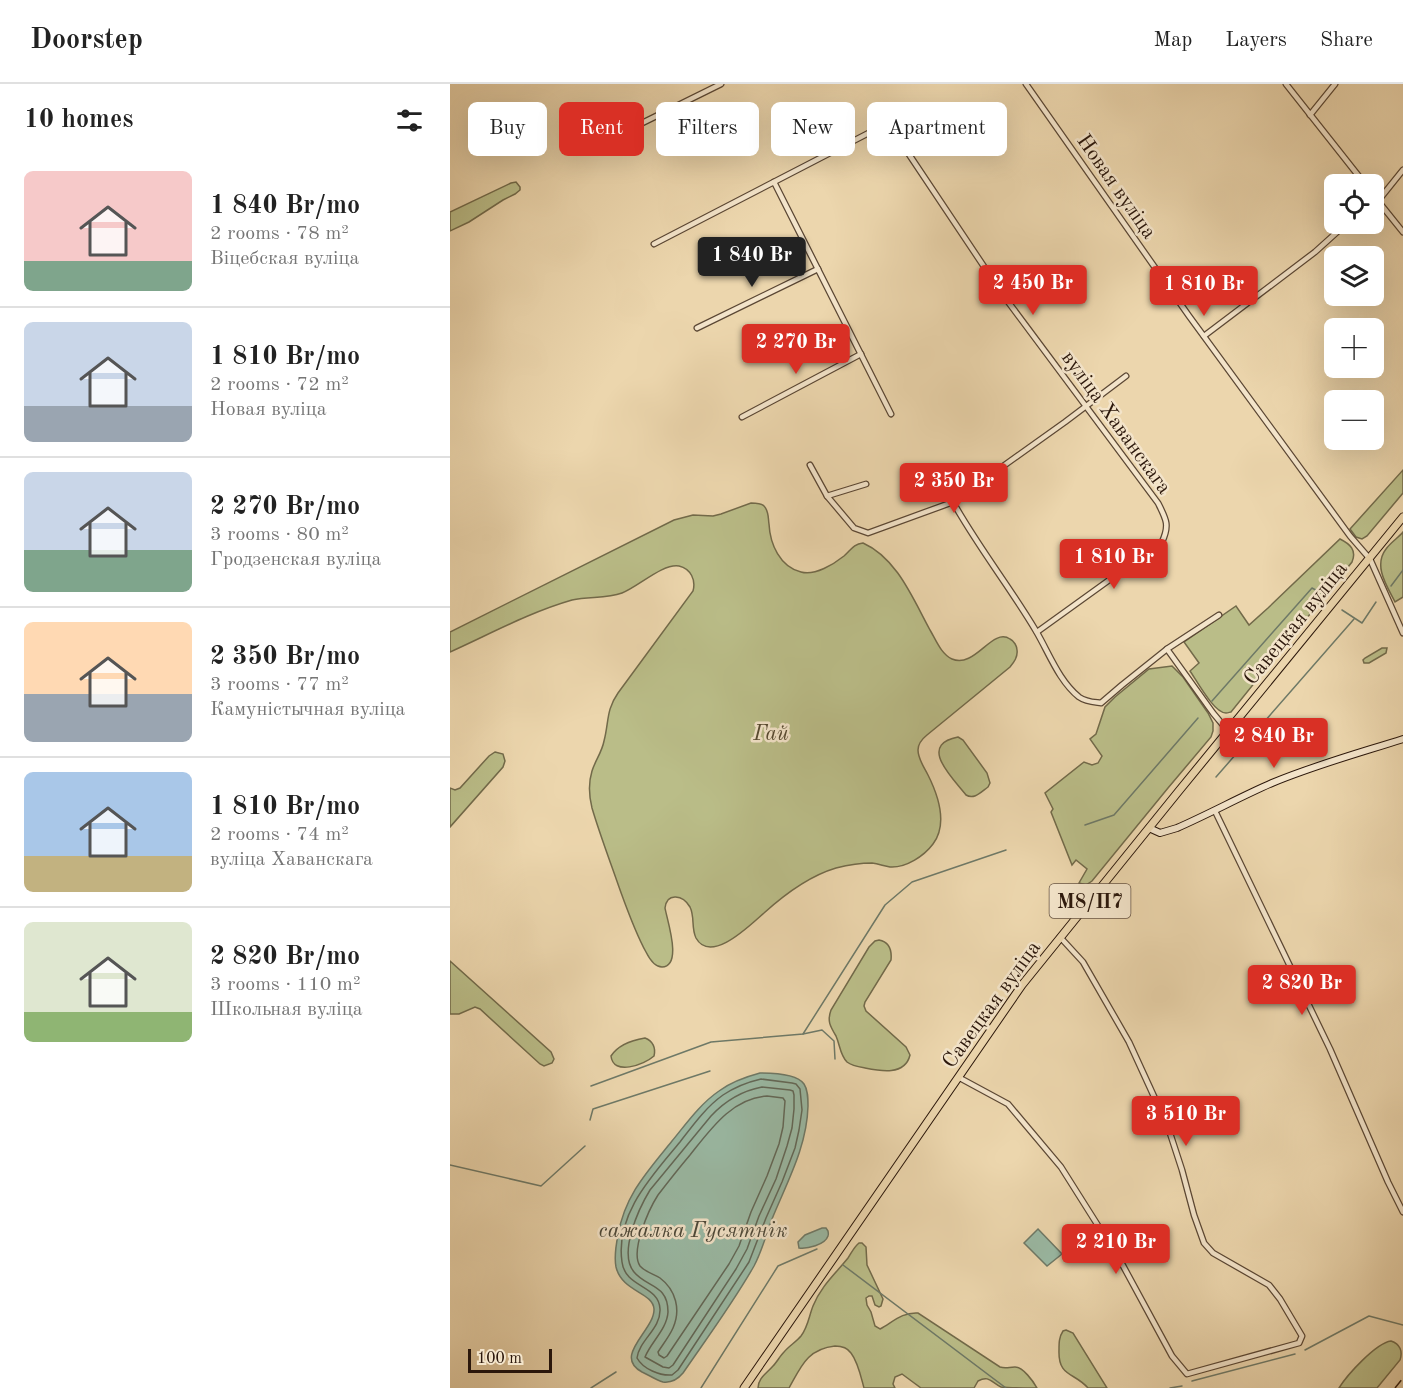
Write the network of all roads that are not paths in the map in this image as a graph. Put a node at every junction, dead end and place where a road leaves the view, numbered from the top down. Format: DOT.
graph roads {
  1 [pos="721,84"];
  2 [pos="1026,84"];
  3 [pos="1286,84"];
  4 [pos="1335,84"];
  5 [pos="1310,115"];
  6 [pos="644,122"];
  7 [pos="867,134"];
  8 [pos="910,156"];
  9 [pos="1403,170"];
  10 [pos="1357,174"];
  11 [pos="774,182"];
  12 [pos="1384,190"];
  13 [pos="1384,210"];
  14 [pos="1403,232"];
  15 [pos="1335,234"];
  16 [pos="654,244"];
  17 [pos="818,269"];
  18 [pos="697,328"];
  19 [pos="1204,336"];
  20 [pos="861,354"];
  21 [pos="1126,376"];
  22 [pos="1086,405"];
  23 [pos="891,414"];
  24 [pos="742,417"];
  25 [pos="810,465"];
  26 [pos="866,484"];
  27 [pos="827,496"];
  28 [pos="953,502"];
  29 [pos="1403,517"];
  30 [pos="1370,559"];
  31 [pos="1219,615"];
  32 [pos="1037,632"];
  33 [pos="1403,633"];
  34 [pos="1167,649"];
  35 [pos="1228,731"];
  36 [pos="1403,739"];
  37 [pos="1215,811"];
  38 [pos="1149,828"];
  39 [pos="1060,937"];
  40 [pos="958,1077"];
  41 [pos="1403,1212"];
  42 [pos="744,1388"];
  1 -- 6 [label="street"];
  2 -- 19 [label="street, Новая вуліца"];
  3 -- 5 [label="street"];
  4 -- 5 [label="street"];
  5 -- 10 [label="street"];
  7 -- 11 [label="street"];
  8 -- 22 [label="street, вуліца Хаванскага"];
  9 -- 12 [label="street"];
  11 -- 16 [label="street"];
  11 -- 17 [label="street"];
  13 -- 14 [label="street"];
  15 -- 19 [label="street"];
  17 -- 18 [label="street"];
  17 -- 20 [label="street"];
  19 -- 30 [label="street, Новая вуліца"];
  20 -- 23 [label="street"];
  20 -- 24 [label="street"];
  21 -- 22 [label="street"];
  22 -- 28 [label="street"];
  22 -- 32 [label="street, вуліца Хаванскага"];
  25 -- 27 [label="street"];
  26 -- 27 [label="street"];
  27 -- 28 [label="street"];
  28 -- 32 [label="street"];
  29 -- 30 [label="main road, Савецкая вуліца / М8/П7"];
  30 -- 33 [label="street, Новая вуліца"];
  30 -- 35 [label="main road, Савецкая вуліца / М8/П7"];
  31 -- 34 [label="street"];
  32 -- 34 [label="street"];
  34 -- 35 [label="street"];
  35 -- 38 [label="main road, Савецкая вуліца / М8/П7"];
  36 -- 37 [label="street"];
  37 -- 38 [label="street"];
  37 -- 41 [label="street"];
  38 -- 39 [label="main road, Савецкая вуліца / М8/П7"];
  39 -- 40 [label="main road, Савецкая вуліца / М8/П7"];
  39 -- 40 [label="street"];
  40 -- 42 [label="main road, Савецкая вуліца / М8/П7"];
}
